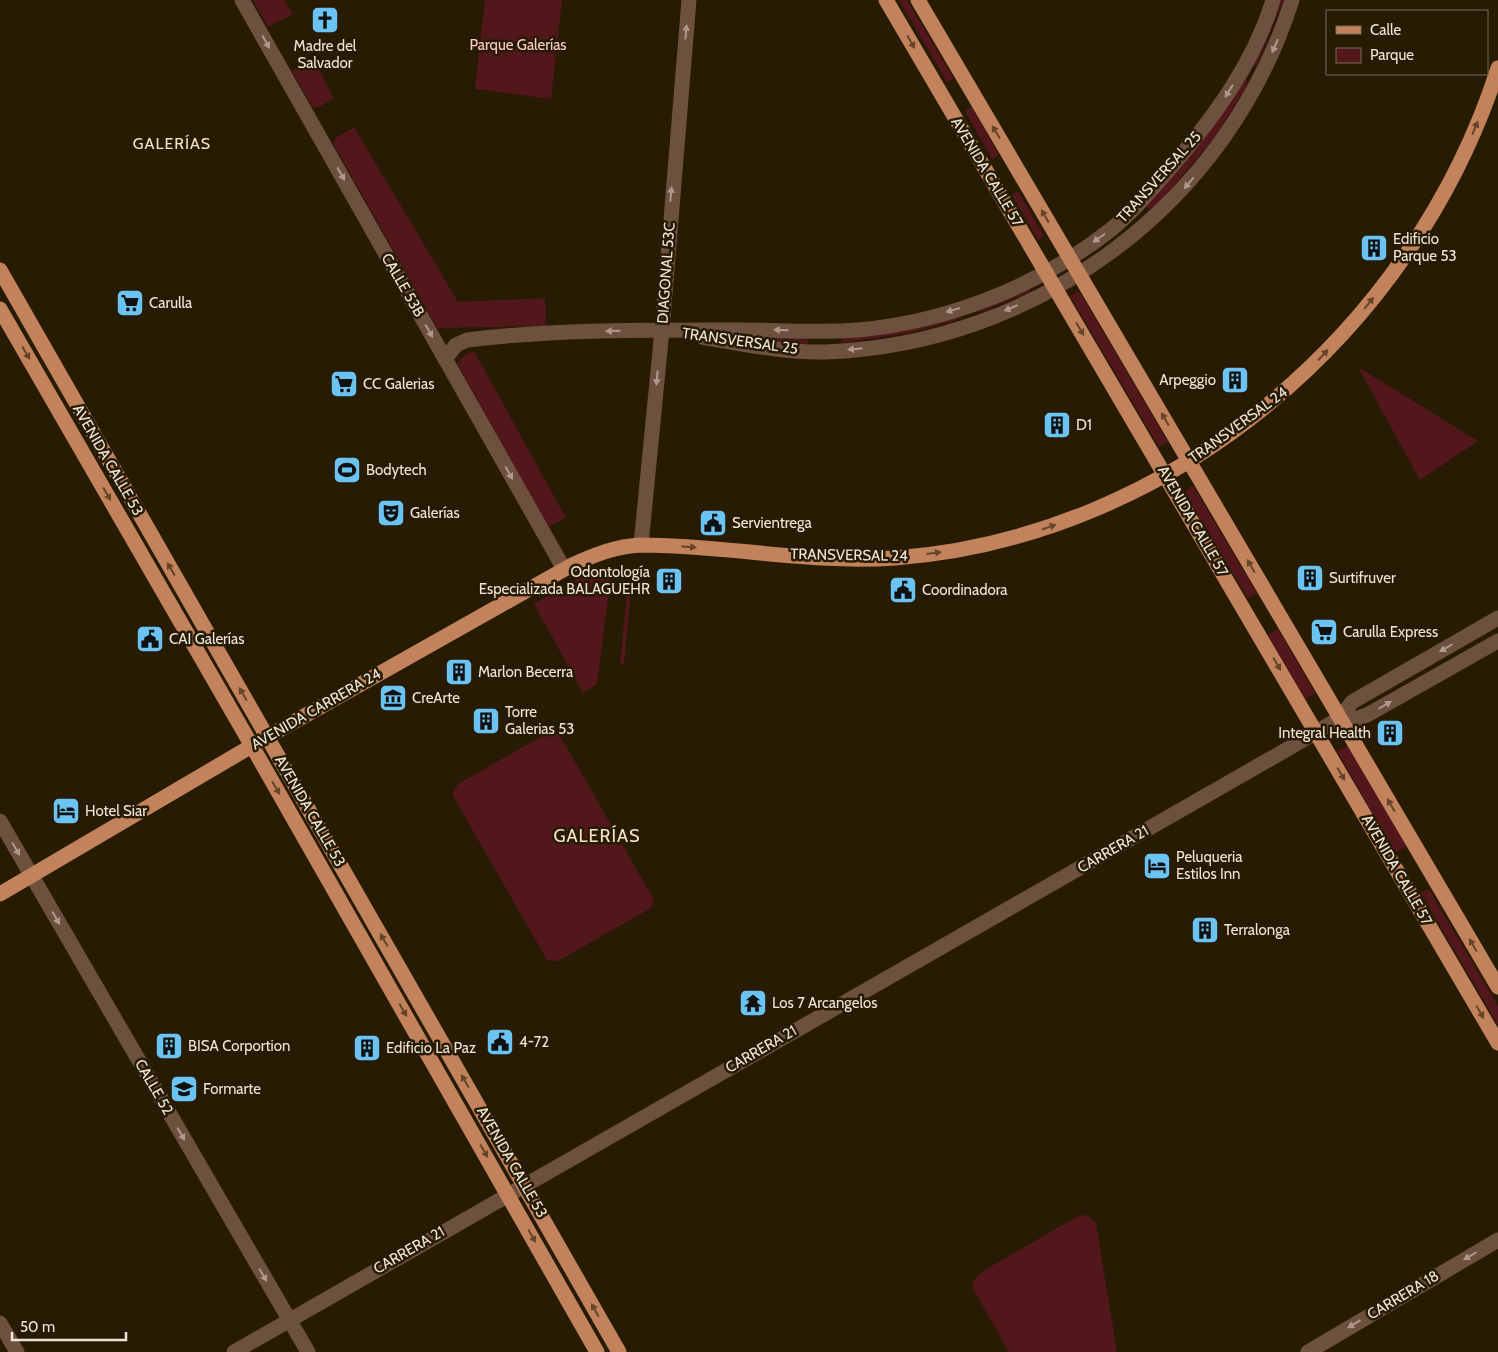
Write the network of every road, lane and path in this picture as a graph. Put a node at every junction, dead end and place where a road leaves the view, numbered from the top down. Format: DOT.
graph roads {
  1 [pos="242,0"];
  2 [pos="689,0"];
  3 [pos="886,0"];
  4 [pos="918,0"];
  5 [pos="1273,0"];
  6 [pos="1292,0"];
  7 [pos="1498,68"];
  8 [pos="1070,258"];
  9 [pos="0,270"];
  10 [pos="1046,272"];
  11 [pos="1079,274"];
  12 [pos="1055,287"];
  13 [pos="0,308"];
  14 [pos="662,330"];
  15 [pos="445,359"];
  16 [pos="1190,461"];
  17 [pos="1166,475"];
  18 [pos="640,545"];
  19 [pos="564,569"];
  20 [pos="1498,618"];
  21 [pos="1498,641"];
  22 [pos="1340,718"];
  23 [pos="1316,732"];
  24 [pos="267,737"];
  25 [pos="252,746"];
  26 [pos="0,822"];
  27 [pos="31,876"];
  28 [pos="0,894"];
  29 [pos="1498,987"];
  30 [pos="1498,1043"];
  31 [pos="524,1184"];
  32 [pos="508,1193"];
  33 [pos="1498,1240"];
  34 [pos="289,1320"];
  35 [pos="0,1323"];
  36 [pos="17,1352"];
  37 [pos="234,1352"];
  38 [pos="308,1352"];
  39 [pos="597,1352"];
  40 [pos="619,1352"];
  41 [pos="1308,1352"];
  1 -- 15 [label="street, CALLE 53B, one-way"];
  14 -- 2 [label="street, DIAGONAL 53C, one-way"];
  3 -- 10 [label="main road, AVENIDA CALLE 57, one-way"];
  8 -- 4 [label="main road, AVENIDA CALLE 57, one-way"];
  5 -- 8 [label="street, TRANSVERSAL 25, one-way"];
  6 -- 11 [label="street, TRANSVERSAL 25, one-way"];
  16 -- 7 [label="main road, TRANSVERSAL 24, one-way"];
  8 -- 10 [label="street, TRANSVERSAL 25"];
  8 -- 11 [label="main road, AVENIDA CALLE 57"];
  24 -- 9 [label="main road, AVENIDA CALLE 53, one-way"];
  10 -- 12 [label="main road, AVENIDA CALLE 57"];
  10 -- 14 [label="street, TRANSVERSAL 25, one-way"];
  11 -- 12 [label="street, TRANSVERSAL 25"];
  16 -- 11 [label="main road, AVENIDA CALLE 57, one-way"];
  12 -- 14 [label="street, TRANSVERSAL 25, one-way"];
  12 -- 17 [label="main road, AVENIDA CALLE 57, one-way"];
  13 -- 25 [label="main road, AVENIDA CALLE 53, one-way"];
  14 -- 15 [label="street, TRANSVERSAL 25, one-way"];
  14 -- 18 [label="street, DIAGONAL 53C, one-way"];
  15 -- 19 [label="street, CALLE 53B, one-way"];
  16 -- 17 [label="main road, TRANSVERSAL 24"];
  22 -- 16 [label="main road, AVENIDA CALLE 57, one-way"];
  18 -- 17 [label="main road, TRANSVERSAL 24, one-way"];
  17 -- 23 [label="main road, AVENIDA CALLE 57, one-way"];
  18 -- 19 [label="main road, AVENIDA CARRERA 24"];
  19 -- 24 [label="main road, AVENIDA CARRERA 24"];
  20 -- 22 [label="street, CARRERA 21, one-way"];
  22 -- 21 [label="street, CARRERA 21, one-way"];
  22 -- 23 [label="street, CARRERA 21"];
  29 -- 22 [label="main road, AVENIDA CALLE 57, one-way"];
  23 -- 30 [label="main road, AVENIDA CALLE 57, one-way"];
  23 -- 31 [label="street, CARRERA 21"];
  24 -- 25 [label="main road, AVENIDA CARRERA 24"];
  31 -- 24 [label="main road, AVENIDA CALLE 53, one-way"];
  25 -- 27 [label="main road, AVENIDA CARRERA 24"];
  25 -- 32 [label="main road, AVENIDA CALLE 53, one-way"];
  26 -- 27 [label="street, CALLE 52, one-way"];
  27 -- 28 [label="main road, AVENIDA CARRERA 24"];
  27 -- 34 [label="street, CALLE 52, one-way"];
  31 -- 32 [label="street, CARRERA 21"];
  40 -- 31 [label="main road, AVENIDA CALLE 53, one-way"];
  32 -- 34 [label="street, CARRERA 21"];
  32 -- 39 [label="main road, AVENIDA CALLE 53, one-way"];
  33 -- 41 [label="street, CARRERA 18, one-way"];
  34 -- 37 [label="street, CARRERA 21"];
  34 -- 38 [label="street, CALLE 52"];
  35 -- 36 [label="street"];
}
